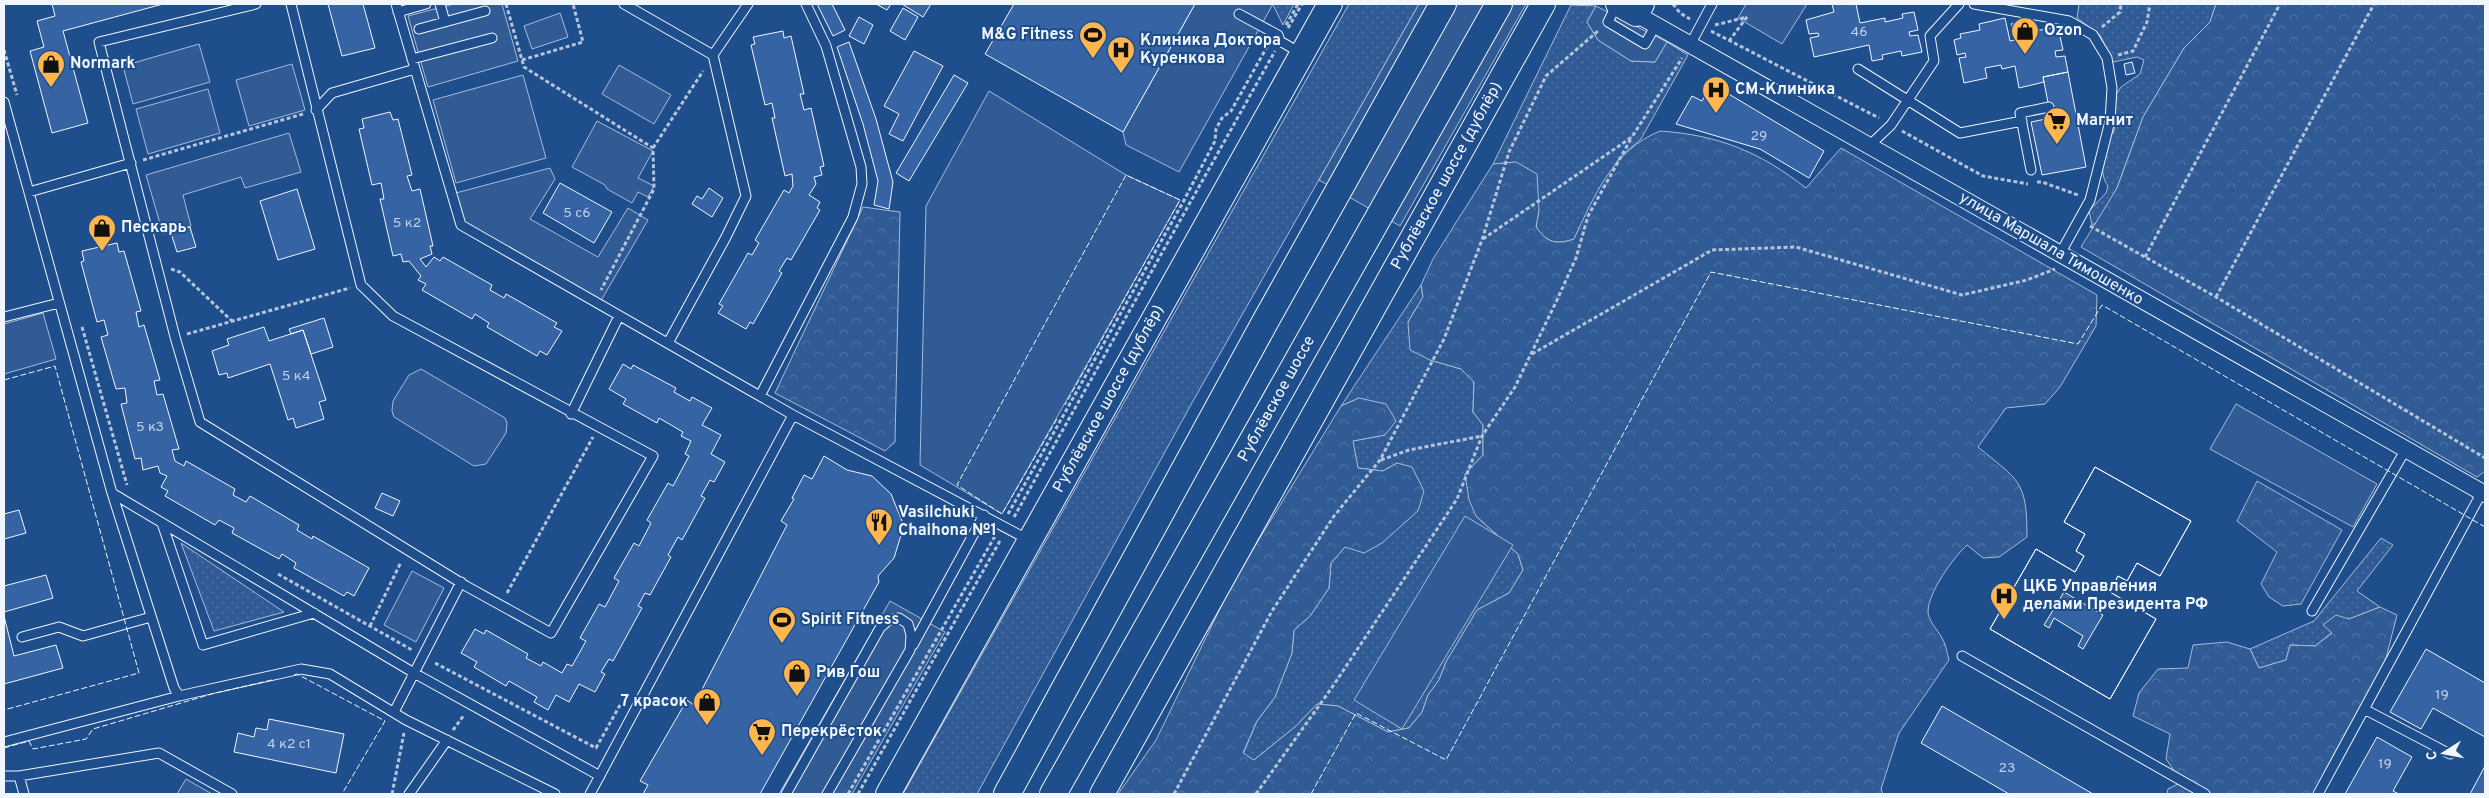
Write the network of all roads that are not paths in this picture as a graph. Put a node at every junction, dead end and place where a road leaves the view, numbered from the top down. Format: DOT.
graph roads {
  1 [pos="256,4"];
  2 [pos="291,4"];
  3 [pos="426,4"];
  4 [pos="440,4"];
  5 [pos="624,4"];
  6 [pos="748,4"];
  7 [pos="806,4"];
  8 [pos="1330,4"];
  9 [pos="1443,4"];
  10 [pos="1499,4"];
  11 [pos="1543,4"];
  12 [pos="1712,4"];
  13 [pos="1959,4"];
  14 [pos="1974,4"];
  15 [pos="397,8"];
  16 [pos="485,11"];
  17 [pos="1630,12"];
  18 [pos="1239,14"];
  19 [pos="445,22"];
  20 [pos="419,29"];
  21 [pos="492,38"];
  22 [pos="1690,45"];
  23 [pos="713,54"];
  24 [pos="1302,54"];
  25 [pos="412,59"];
  26 [pos="415,69"];
  27 [pos="1858,69"];
  28 [pos="1908,100"];
  29 [pos="4,102"];
  30 [pos="2049,107"];
  31 [pos="316,110"];
  32 [pos="2022,121"];
  33 [pos="8,132"];
  34 [pos="1869,146"];
  35 [pos="131,163"];
  36 [pos="2031,170"];
  37 [pos="29,192"];
  38 [pos="2058,261"];
  39 [pos="59,303"];
  40 [pos="620,316"];
  41 [pos="4,317"];
  42 [pos="668,343"];
  43 [pos="760,396"];
  44 [pos="571,414"];
  45 [pos="793,415"];
  46 [pos="2406,449"];
  47 [pos="112,493"];
  48 [pos="2484,493"];
  49 [pos="984,515"];
  50 [pos="162,523"];
  51 [pos="1030,540"];
  52 [pos="460,582"];
  53 [pos="2312,611"];
  54 [pos="314,613"];
  55 [pos="152,617"];
  56 [pos="22,637"];
  57 [pos="910,650"];
  58 [pos="1962,656"];
  59 [pos="414,672"];
  60 [pos="179,696"];
  61 [pos="2364,709"];
  62 [pos="394,712"];
  63 [pos="447,740"];
  64 [pos="4,742"];
  65 [pos="2450,754"];
  66 [pos="4,776"];
  67 [pos="19,776"];
  68 [pos="600,776"];
  69 [pos="24,794"];
  70 [pos="232,794"];
  71 [pos="410,794"];
  72 [pos="555,794"];
  73 [pos="590,794"];
  74 [pos="786,794"];
  75 [pos="826,794"];
  76 [pos="888,794"];
  77 [pos="1007,794"];
  78 [pos="1054,794"];
  79 [pos="1102,794"];
  80 [pos="2205,794"];
  81 [pos="2318,794"];
  1 -- 35 [label="lane"];
  2 -- 31 [label="lane"];
  3 -- 15 [label="lane"];
  4 -- 19 [label="lane"];
  5 -- 23 [label="lane"];
  6 -- 23 [label="lane"];
  7 -- 43 [label="lane"];
  8 -- 24 [label="main road, Рублёвское шоссе (дублёр)"];
  9 -- 77 [label="main road"];
  10 -- 78 [label="main road, Рублёвское шоссе"];
  11 -- 79 [label="main road, Рублёвское шоссе (дублёр)"];
  12 -- 22 [label="lane"];
  13 -- 28 [label="lane"];
  14 -- 38 [label="lane"];
  15 -- 25 [label="lane"];
  16 -- 19 [label="lane"];
  17 -- 22 [label="street, улица Маршала Тимошенко"];
  18 -- 24 [label="lane"];
  19 -- 20 [label="lane"];
  21 -- 25 [label="lane"];
  22 -- 34 [label="street, улица Маршала Тимошенко"];
  23 -- 42 [label="lane"];
  24 -- 51 [label="main road, Рублёвское шоссе (дублёр)"];
  25 -- 26 [label="lane"];
  26 -- 31 [label="lane"];
  26 -- 40 [label="lane"];
  27 -- 28 [label="lane"];
  28 -- 32 [label="lane"];
  28 -- 34 [label="lane"];
  29 -- 33 [label="lane"];
  30 -- 32 [label="lane"];
  31 -- 44 [label="lane"];
  32 -- 36 [label="lane"];
  33 -- 37 [label="lane"];
  34 -- 38 [label="street, улица Маршала Тимошенко"];
  35 -- 37 [label="lane"];
  35 -- 52 [label="lane"];
  37 -- 39 [label="lane"];
  38 -- 46 [label="street, улица Маршала Тимошенко"];
  39 -- 41 [label="lane"];
  39 -- 47 [label="lane"];
  40 -- 42 [label="lane"];
  40 -- 44 [label="lane"];
  42 -- 43 [label="lane"];
  43 -- 45 [label="lane"];
  44 -- 52 [label="lane"];
  45 -- 49 [label="lane"];
  45 -- 68 [label="lane"];
  46 -- 48 [label="street, улица Маршала Тимошенко"];
  46 -- 53 [label="lane"];
  47 -- 50 [label="lane"];
  47 -- 55 [label="lane"];
  48 -- 61 [label="lane"];
  49 -- 51 [label="lane"];
  49 -- 57 [label="lane"];
  50 -- 54 [label="lane"];
  50 -- 54 [label="lane"];
  51 -- 76 [label="main road, Рублёвское шоссе (дублёр)"];
  52 -- 59 [label="lane"];
  54 -- 59 [label="lane"];
  55 -- 56 [label="lane"];
  55 -- 60 [label="lane"];
  57 -- 74 [label="lane"];
  57 -- 75 [label="lane"];
  58 -- 80 [label="lane"];
  59 -- 62 [label="lane"];
  59 -- 68 [label="lane"];
  60 -- 62 [label="lane"];
  60 -- 64 [label="lane"];
  61 -- 65 [label="lane"];
  61 -- 81 [label="lane"];
  62 -- 63 [label="lane"];
  63 -- 71 [label="lane"];
  63 -- 72 [label="lane"];
  66 -- 67 [label="lane"];
  67 -- 69 [label="lane"];
  67 -- 70 [label="lane"];
  68 -- 73 [label="lane"];
}
